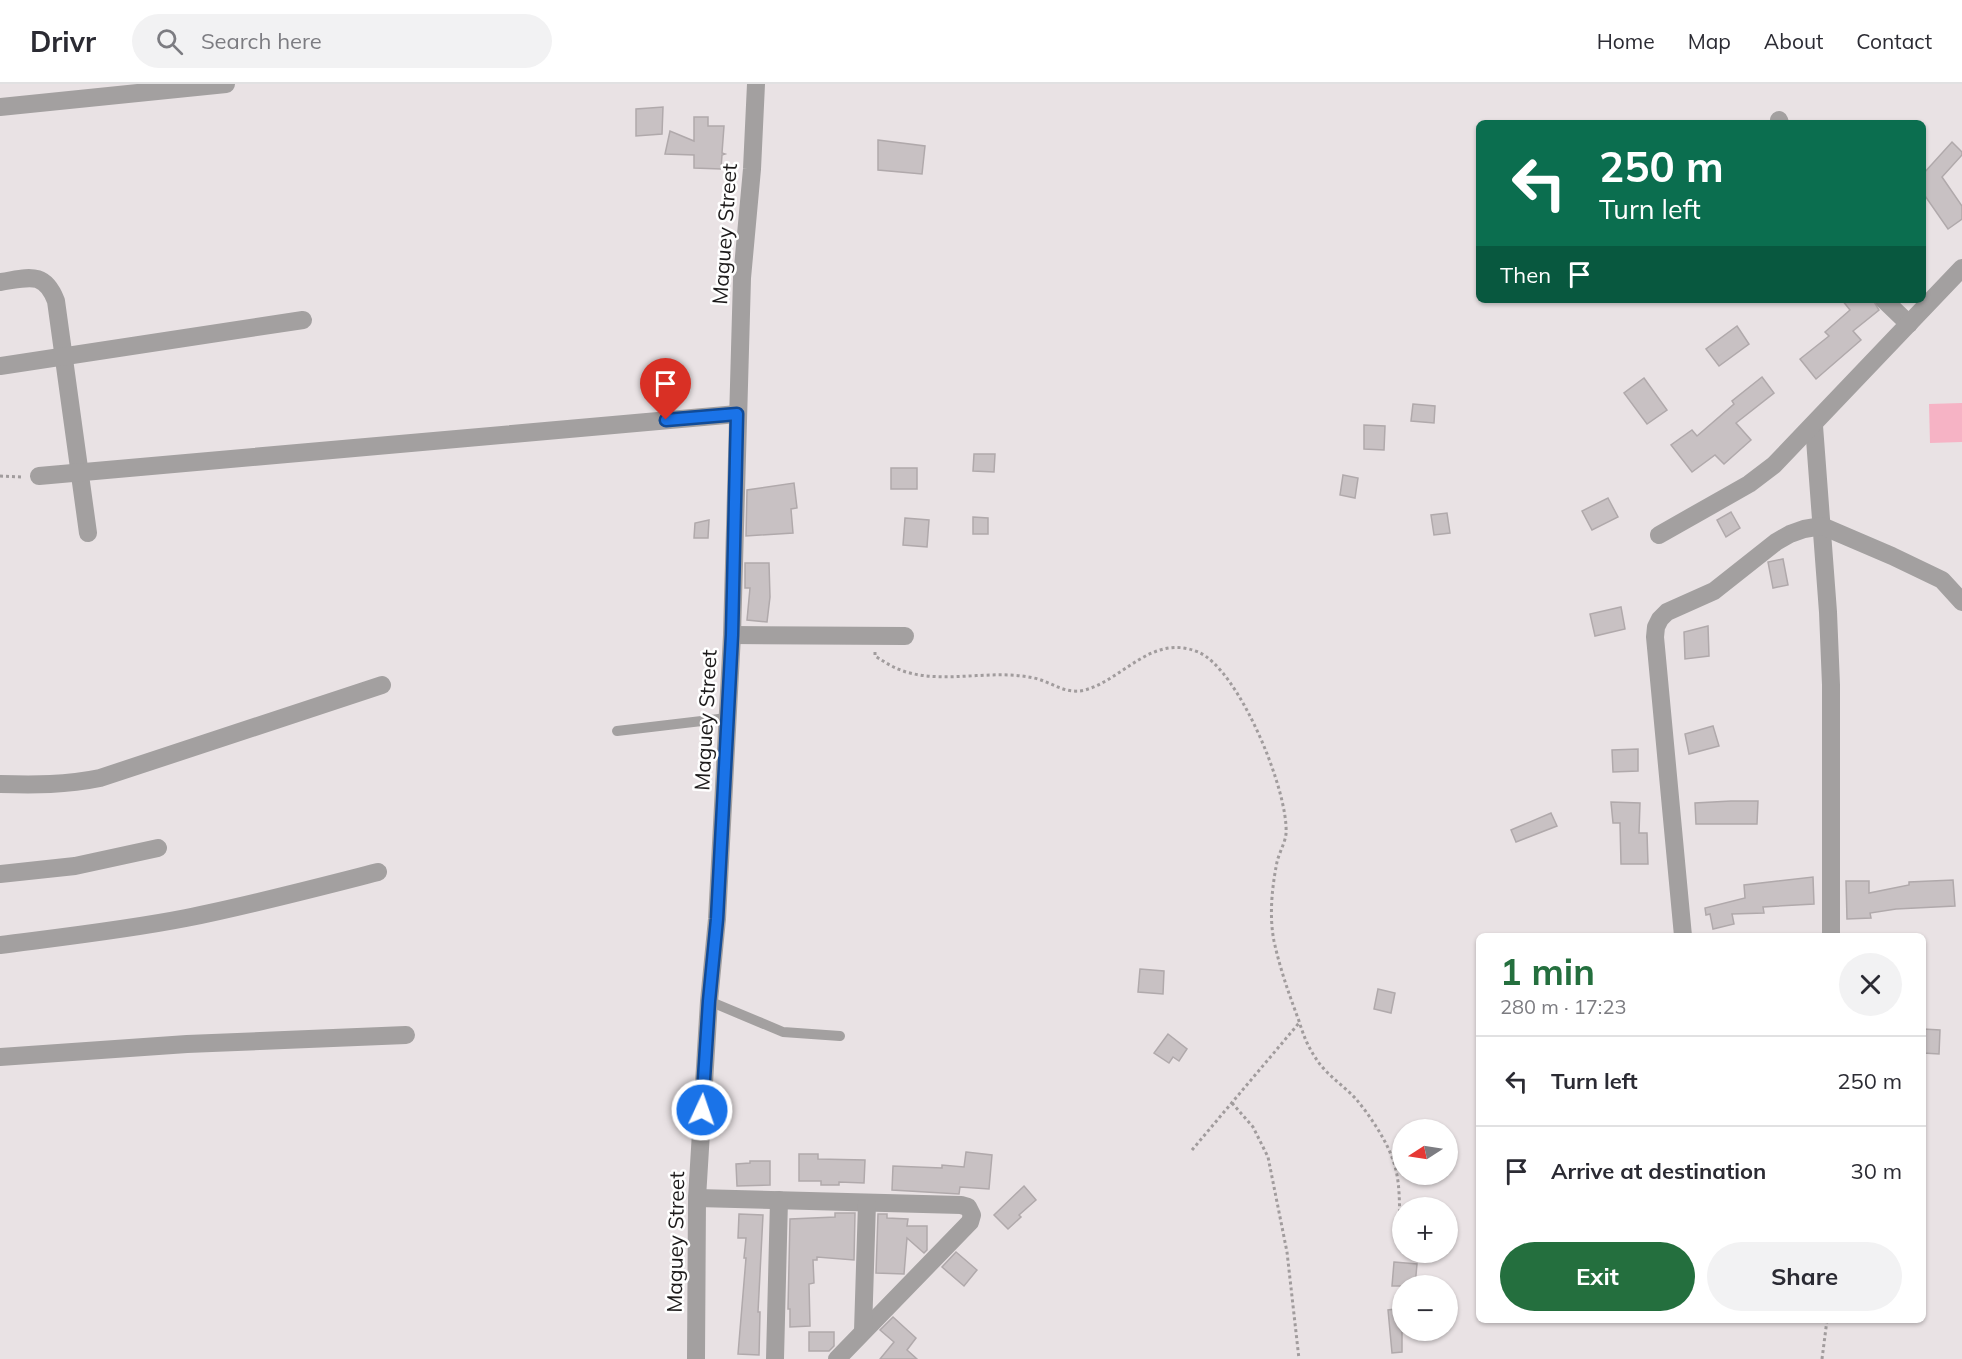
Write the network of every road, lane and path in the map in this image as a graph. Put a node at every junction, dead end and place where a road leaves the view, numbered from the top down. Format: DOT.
graph roads {
  1 [pos="226,84"];
  2 [pos="756,84"];
  3 [pos="0,107"];
  4 [pos="1962,268"];
  5 [pos="0,282"];
  6 [pos="1887,303"];
  7 [pos="303,320"];
  8 [pos="1909,324"];
  9 [pos="64,356"];
  10 [pos="0,366"];
  11 [pos="737,414"];
  12 [pos="1814,426"];
  13 [pos="79,473"];
  14 [pos="39,476"];
  15 [pos="1822,526"];
  16 [pos="88,533"];
  17 [pos="1659,535"];
  18 [pos="1962,602"];
  19 [pos="732,635"];
  20 [pos="871,636"];
  21 [pos="905,636"];
  22 [pos="382,685"];
  23 [pos="727,718"];
  24 [pos="617,731"];
  25 [pos="0,784"];
  26 [pos="158,848"];
  27 [pos="378,872"];
  28 [pos="0,874"];
  29 [pos="1683,933"];
  30 [pos="1831,933"];
  31 [pos="0,945"];
  32 [pos="709,1001"];
  33 [pos="1299,1022"];
  34 [pos="406,1035"];
  35 [pos="840,1036"];
  36 [pos="0,1058"];
  37 [pos="1232,1102"];
  38 [pos="1192,1150"];
  39 [pos="1399,1197"];
  40 [pos="697,1198"];
  41 [pos="779,1200"];
  42 [pos="867,1203"];
  43 [pos="1827,1323"];
  44 [pos="864,1331"];
  45 [pos="696,1359"];
  46 [pos="775,1359"];
  47 [pos="837,1359"];
  48 [pos="1299,1359"];
  49 [pos="1822,1359"];
  1 -- 3 [label="street"];
  2 -- 11 [label="street, Maguey Street"];
  4 -- 8 [label="street"];
  5 -- 9 [label="street"];
  6 -- 8 [label="street"];
  7 -- 9 [label="street"];
  8 -- 12 [label="street"];
  9 -- 10 [label="street"];
  9 -- 13 [label="street"];
  11 -- 13 [label="street"];
  11 -- 19 [label="street, Maguey Street"];
  12 -- 15 [label="street"];
  12 -- 17 [label="street"];
  13 -- 14 [label="street"];
  13 -- 16 [label="street"];
  15 -- 18 [label="street"];
  15 -- 29 [label="street"];
  15 -- 30 [label="street"];
  19 -- 20 [label="street"];
  19 -- 23 [label="street, Maguey Street"];
  20 -- 21 [label="street"];
  20 -- 33 [label="path"];
  22 -- 25 [label="street"];
  23 -- 24 [label="lane"];
  23 -- 32 [label="street, Maguey Street"];
  26 -- 28 [label="street"];
  27 -- 31 [label="street"];
  32 -- 35 [label="lane"];
  32 -- 40 [label="street, Maguey Street"];
  33 -- 37 [label="path"];
  33 -- 39 [label="path"];
  34 -- 36 [label="street"];
  37 -- 38 [label="path"];
  37 -- 48 [label="path"];
  40 -- 41 [label="street"];
  40 -- 45 [label="street, Maguey Street"];
  41 -- 42 [label="street"];
  41 -- 46 [label="street"];
  42 -- 44 [label="street"];
  42 -- 44 [label="street"];
  43 -- 49 [label="path"];
  44 -- 47 [label="street"];
}
